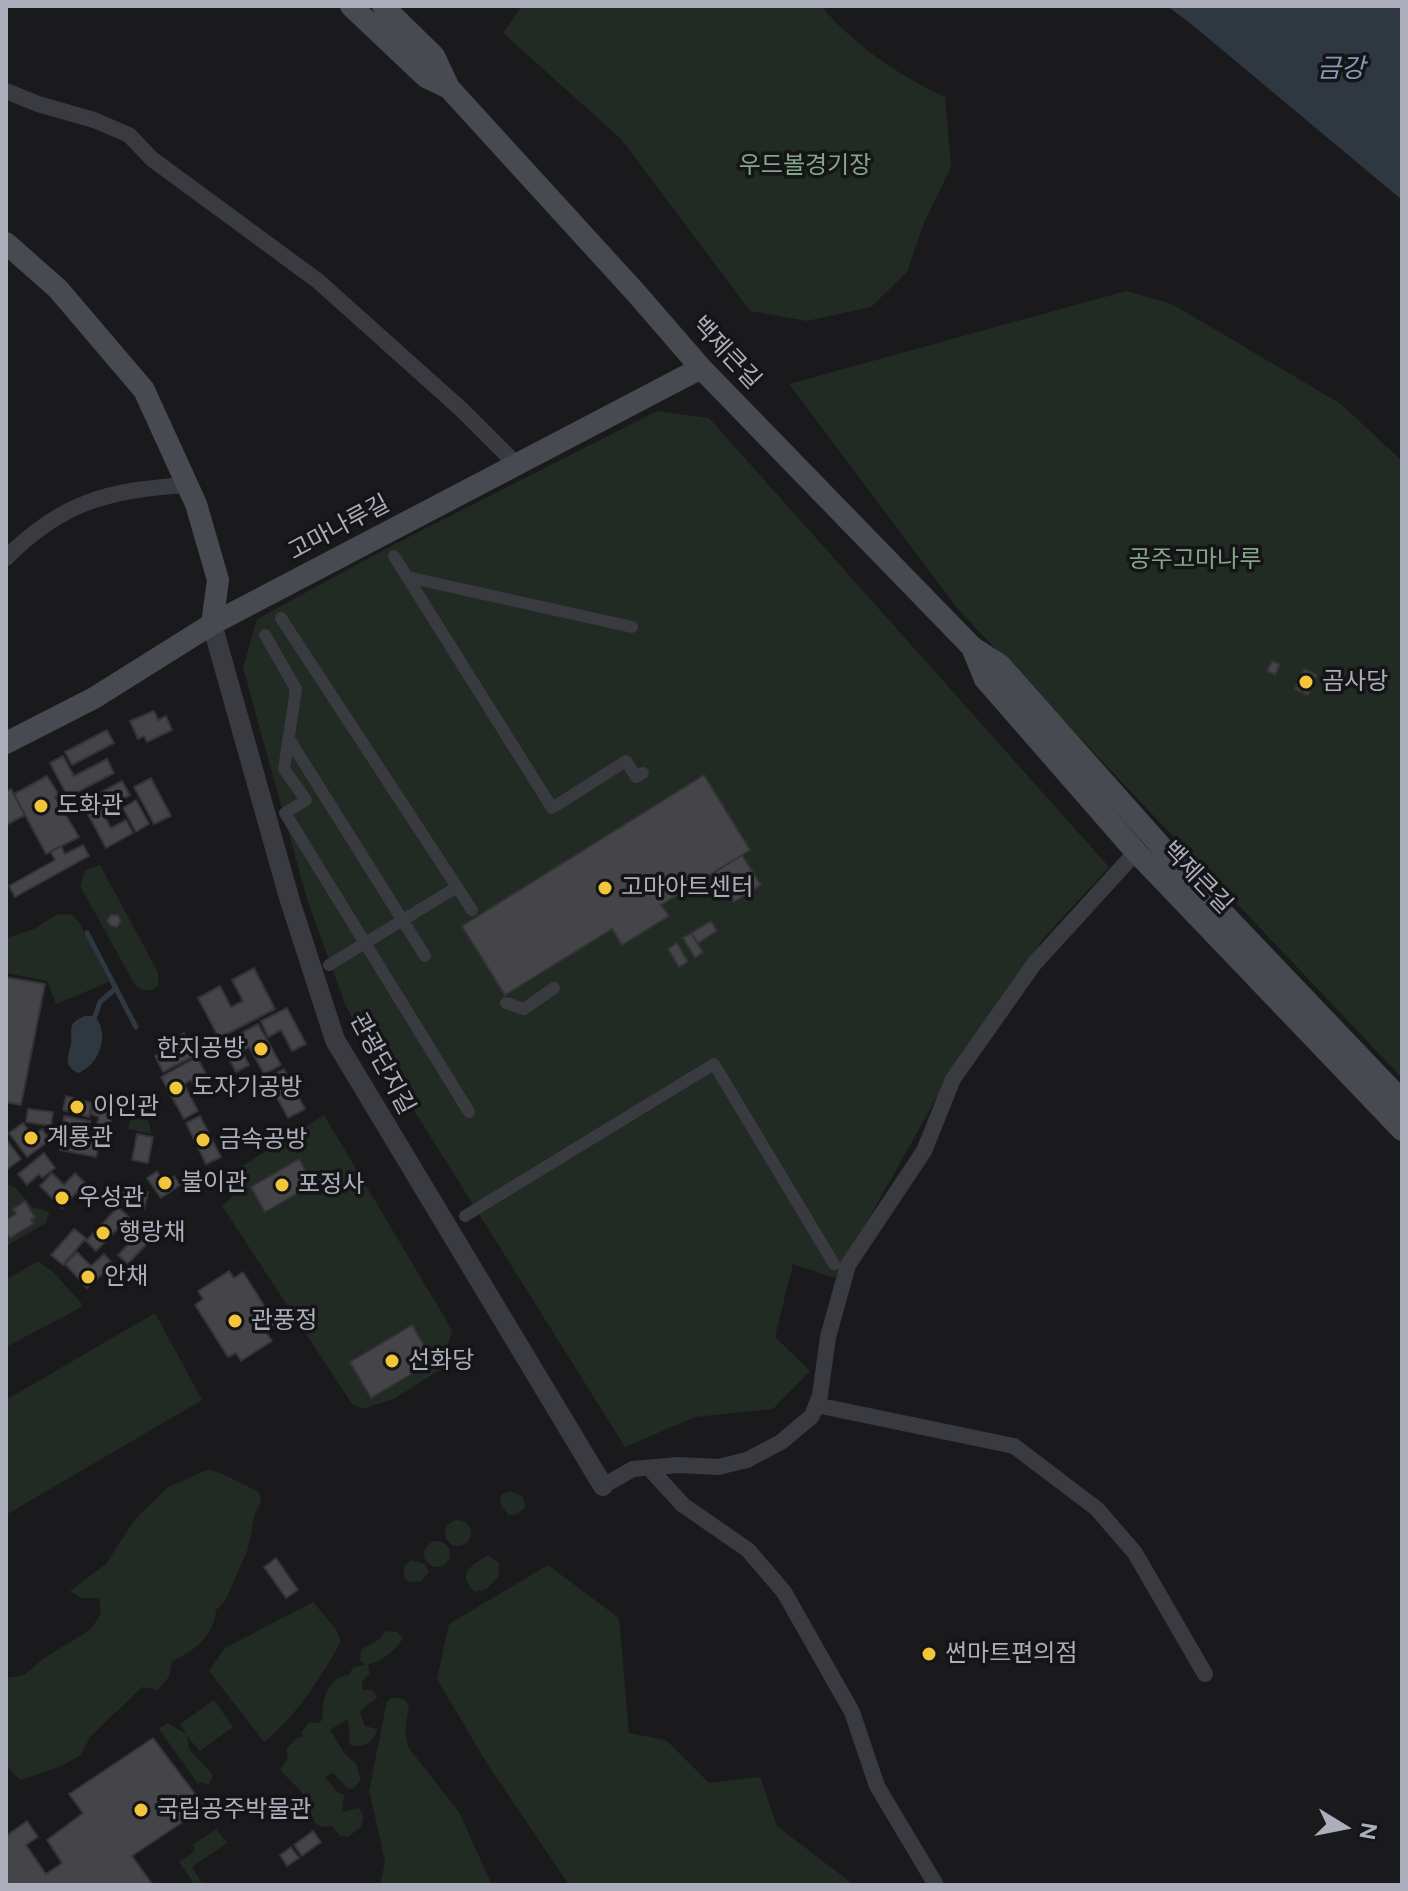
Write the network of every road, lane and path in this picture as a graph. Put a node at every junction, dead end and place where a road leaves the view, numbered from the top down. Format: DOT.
graph roads {
  1 [pos="351,6"];
  2 [pos="383,6"];
  3 [pos="449,88"];
  4 [pos="6,91"];
  5 [pos="6,243"];
  6 [pos="701,368"];
  7 [pos="516,464"];
  8 [pos="188,485"];
  9 [pos="394,556"];
  10 [pos="6,558"];
  11 [pos="407,577"];
  12 [pos="281,618"];
  13 [pos="212,624"];
  14 [pos="632,627"];
  15 [pos="265,635"];
  16 [pos="972,647"];
  17 [pos="289,739"];
  18 [pos="6,743"];
  19 [pos="643,773"];
  20 [pos="1136,852"];
  21 [pos="457,887"];
  22 [pos="472,910"];
  23 [pos="403,920"];
  24 [pos="365,943"];
  25 [pos="425,956"];
  26 [pos="329,965"];
  27 [pos="554,988"];
  28 [pos="506,1003"];
  29 [pos="1402,1101"];
  30 [pos="469,1112"];
  31 [pos="1402,1130"];
  32 [pos="465,1216"];
  33 [pos="834,1264"];
  34 [pos="816,1405"];
  35 [pos="649,1468"];
  36 [pos="603,1486"];
  37 [pos="1205,1674"];
  38 [pos="936,1885"];
  1 -- 3 [label="main road, 백제큰길"];
  2 -- 3 [label="main road, 백제큰길"];
  3 -- 6 [label="main road, 백제큰길"];
  4 -- 7 [label="street"];
  5 -- 8 [label="main road"];
  6 -- 7 [label="main road, 고마나루길"];
  6 -- 16 [label="main road, 백제큰길"];
  7 -- 13 [label="main road, 고마나루길"];
  8 -- 10 [label="street"];
  8 -- 13 [label="main road"];
  9 -- 11 [label="street"];
  11 -- 14 [label="street"];
  11 -- 19 [label="street"];
  12 -- 21 [label="street"];
  13 -- 18 [label="main road, 고마나루길"];
  13 -- 36 [label="street, 관광단지길"];
  15 -- 17 [label="street"];
  16 -- 20 [label="main road, 백제큰길"];
  16 -- 29 [label="main road, 백제큰길"];
  17 -- 23 [label="street"];
  17 -- 24 [label="street"];
  20 -- 31 [label="main road, 백제큰길"];
  20 -- 34 [label="street"];
  21 -- 22 [label="street"];
  21 -- 23 [label="street"];
  23 -- 24 [label="street"];
  23 -- 25 [label="street"];
  24 -- 26 [label="street"];
  24 -- 30 [label="street"];
  27 -- 28 [label="street"];
  32 -- 33 [label="street"];
  34 -- 35 [label="street"];
  34 -- 37 [label="street"];
  35 -- 36 [label="street"];
  35 -- 38 [label="street"];
}
